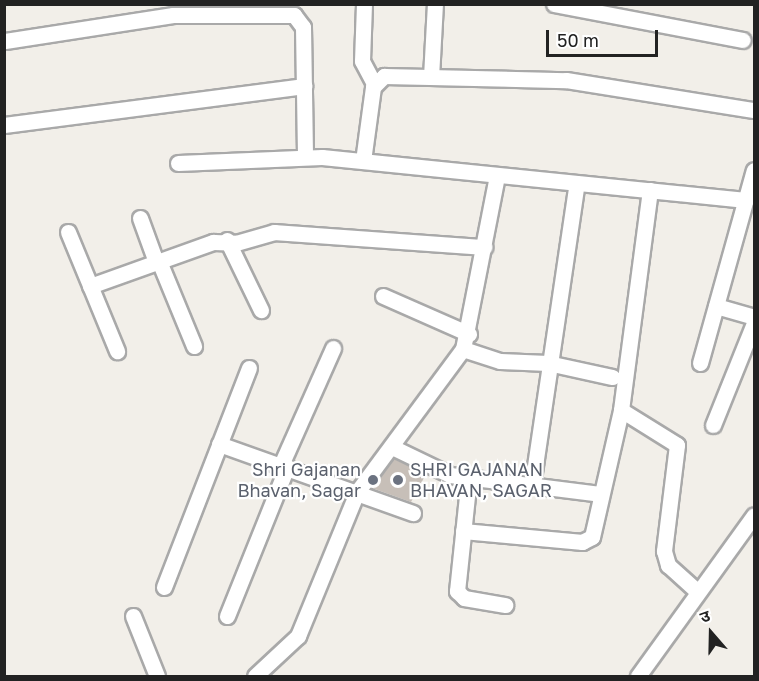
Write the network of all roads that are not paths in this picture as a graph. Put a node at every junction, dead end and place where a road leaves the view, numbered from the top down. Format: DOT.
graph roads {
  1 [pos="364,4"];
  2 [pos="435,4"];
  3 [pos="554,4"];
  4 [pos="232,9"];
  5 [pos="280,10"];
  6 [pos="743,40"];
  7 [pos="5,42"];
  8 [pos="431,77"];
  9 [pos="374,84"];
  10 [pos="304,86"];
  11 [pos="754,110"];
  12 [pos="4,125"];
  13 [pos="305,156"];
  14 [pos="363,161"];
  15 [pos="178,164"];
  16 [pos="754,170"];
  17 [pos="497,175"];
  18 [pos="577,183"];
  19 [pos="650,190"];
  20 [pos="746,200"];
  21 [pos="140,218"];
  22 [pos="68,232"];
  23 [pos="227,240"];
  24 [pos="484,247"];
  25 [pos="158,262"];
  26 [pos="90,286"];
  27 [pos="382,296"];
  28 [pos="716,306"];
  29 [pos="261,310"];
  30 [pos="754,317"];
  31 [pos="754,323"];
  32 [pos="469,334"];
  33 [pos="194,346"];
  34 [pos="333,348"];
  35 [pos="117,351"];
  36 [pos="460,356"];
  37 [pos="700,363"];
  38 [pos="249,368"];
  39 [pos="549,370"];
  40 [pos="619,385"];
  41 [pos="621,410"];
  42 [pos="713,425"];
  43 [pos="219,444"];
  44 [pos="392,447"];
  45 [pos="284,466"];
  46 [pos="469,477"];
  47 [pos="532,486"];
  48 [pos="357,492"];
  49 [pos="600,494"];
  50 [pos="413,513"];
  51 [pos="754,515"];
  52 [pos="463,531"];
  53 [pos="164,587"];
  54 [pos="697,591"];
  55 [pos="505,605"];
  56 [pos="133,616"];
  57 [pos="227,616"];
  58 [pos="157,676"];
  59 [pos="255,676"];
  60 [pos="638,676"];
  1 -- 9 [label="street"];
  2 -- 8 [label="street"];
  3 -- 6 [label="street"];
  4 -- 5 [label="street"];
  4 -- 7 [label="street"];
  5 -- 10 [label="street"];
  8 -- 9 [label="street"];
  8 -- 11 [label="street"];
  9 -- 14 [label="street"];
  10 -- 12 [label="street"];
  10 -- 13 [label="street"];
  13 -- 14 [label="street"];
  13 -- 15 [label="street"];
  14 -- 17 [label="street"];
  16 -- 20 [label="street"];
  17 -- 18 [label="street"];
  17 -- 24 [label="street"];
  18 -- 19 [label="street"];
  18 -- 39 [label="street"];
  19 -- 20 [label="street"];
  19 -- 40 [label="street"];
  20 -- 28 [label="street"];
  21 -- 25 [label="street"];
  22 -- 26 [label="street"];
  23 -- 24 [label="street"];
  23 -- 25 [label="street"];
  23 -- 29 [label="street"];
  24 -- 32 [label="street"];
  25 -- 26 [label="street"];
  25 -- 33 [label="street"];
  26 -- 35 [label="street"];
  27 -- 32 [label="street"];
  28 -- 30 [label="street"];
  28 -- 37 [label="street"];
  31 -- 42 [label="street"];
  32 -- 36 [label="street"];
  34 -- 45 [label="street"];
  36 -- 39 [label="street"];
  36 -- 44 [label="street"];
  38 -- 43 [label="street"];
  39 -- 40 [label="street"];
  39 -- 47 [label="street"];
  40 -- 41 [label="street"];
  41 -- 49 [label="street"];
  41 -- 54 [label="street"];
  43 -- 45 [label="street"];
  43 -- 53 [label="street"];
  44 -- 46 [label="street"];
  44 -- 48 [label="street"];
  45 -- 48 [label="street"];
  45 -- 57 [label="street"];
  46 -- 47 [label="street"];
  46 -- 52 [label="street"];
  47 -- 49 [label="street"];
  48 -- 50 [label="street"];
  48 -- 59 [label="street"];
  49 -- 52 [label="street"];
  51 -- 54 [label="street"];
  52 -- 55 [label="street"];
  54 -- 60 [label="street"];
  56 -- 58 [label="street"];
}
